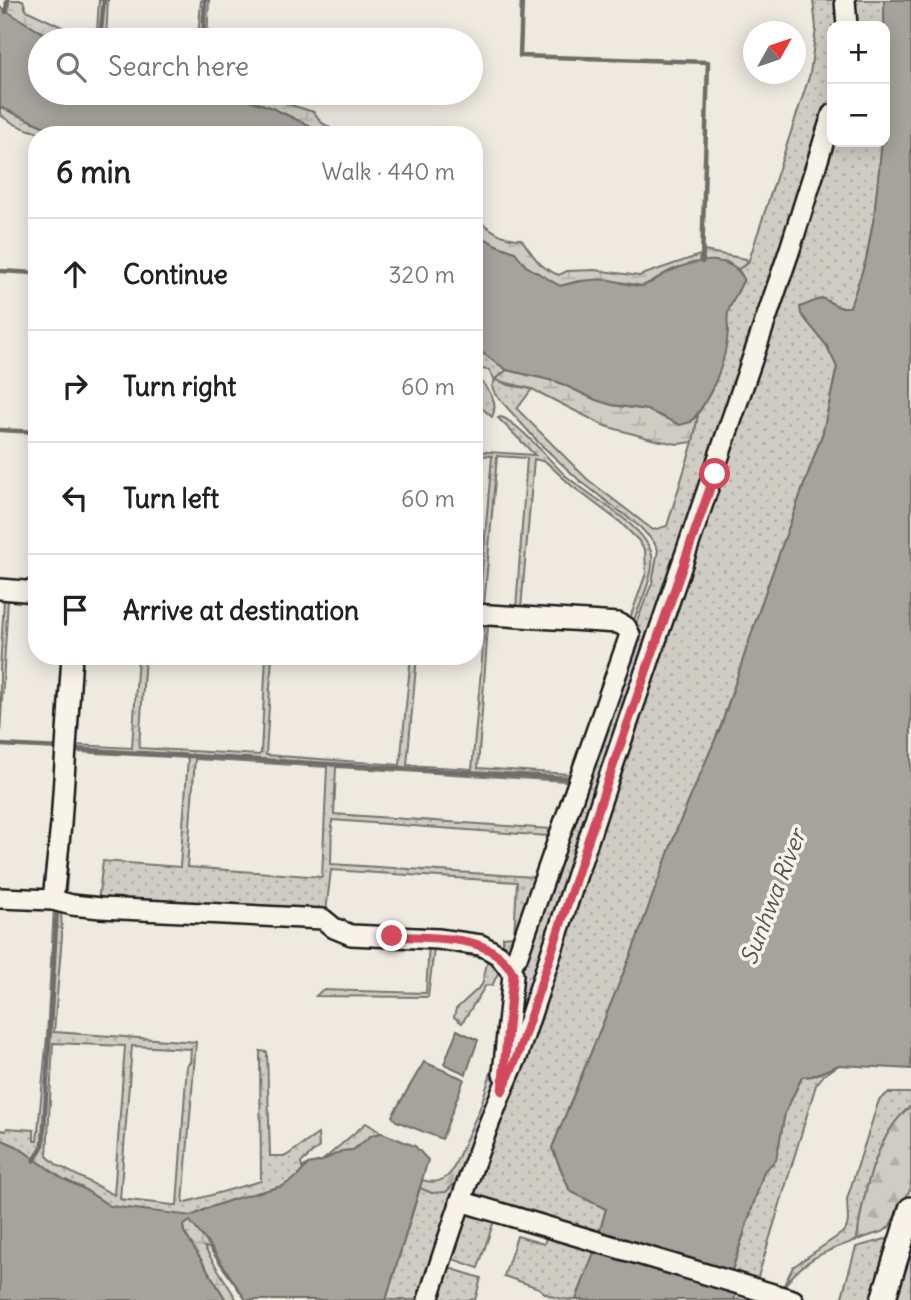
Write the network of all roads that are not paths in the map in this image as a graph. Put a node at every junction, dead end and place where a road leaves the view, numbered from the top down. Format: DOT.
graph roads {
  1 [pos="845,0"];
  2 [pos="847,21"];
  3 [pos="827,132"];
  4 [pos="0,589"];
  5 [pos="28,591"];
  6 [pos="483,615"];
  7 [pos="71,665"];
  8 [pos="0,898"];
  9 [pos="53,900"];
  10 [pos="509,966"];
  11 [pos="502,1091"];
  12 [pos="460,1201"];
  13 [pos="911,1209"];
  14 [pos="428,1300"];
  15 [pos="793,1300"];
  16 [pos="883,1300"];
  1 -- 2 [label="street"];
  3 -- 11 [label="street"];
  4 -- 5 [label="street"];
  6 -- 10 [label="street"];
  7 -- 9 [label="street"];
  8 -- 9 [label="street"];
  9 -- 10 [label="street"];
  10 -- 11 [label="street"];
  11 -- 12 [label="street"];
  12 -- 14 [label="street"];
  12 -- 15 [label="street"];
  13 -- 16 [label="main road"];
}
